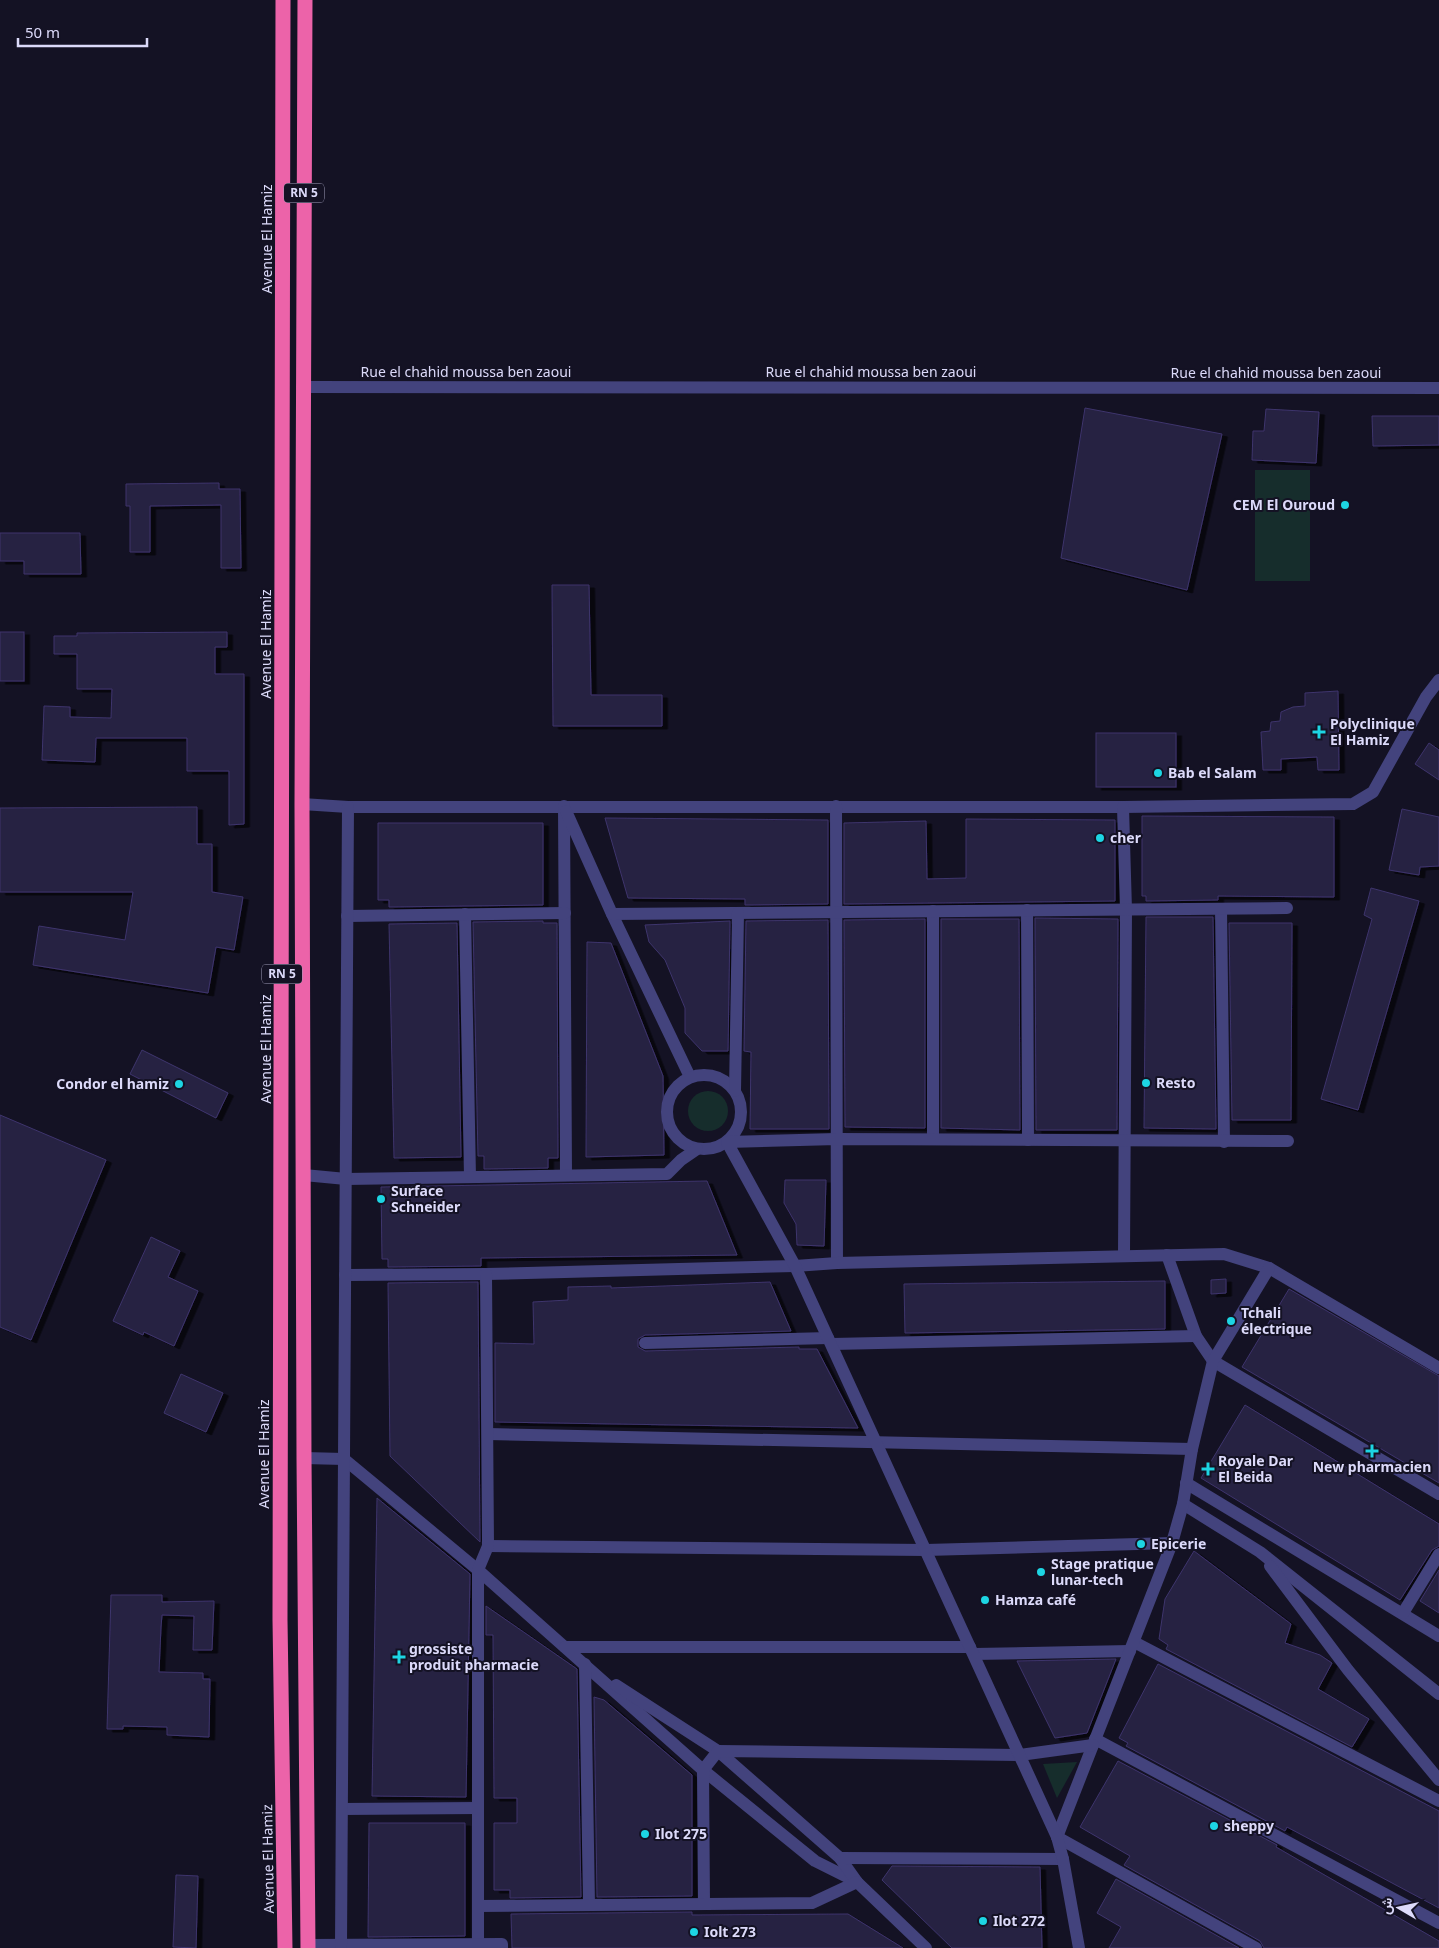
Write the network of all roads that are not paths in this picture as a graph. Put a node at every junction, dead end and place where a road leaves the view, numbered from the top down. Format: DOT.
graph roads {
  1 [pos="275,0"];
  2 [pos="283,0"];
  3 [pos="305,0"];
  4 [pos="283,19"];
  5 [pos="302,387"];
  6 [pos="1439,388"];
  7 [pos="1439,680"];
  8 [pos="302,804"];
  9 [pos="348,806"];
  10 [pos="564,806"];
  11 [pos="836,806"];
  12 [pos="1123,807"];
  13 [pos="1287,908"];
  14 [pos="1221,909"];
  15 [pos="1027,910"];
  16 [pos="1126,910"];
  17 [pos="933,911"];
  18 [pos="837,912"];
  19 [pos="564,913"];
  20 [pos="738,913"];
  21 [pos="466,914"];
  22 [pos="612,914"];
  23 [pos="347,916"];
  24 [pos="690,1077"];
  25 [pos="736,1091"];
  26 [pos="837,1139"];
  27 [pos="933,1139"];
  28 [pos="1028,1140"];
  29 [pos="1124,1140"];
  30 [pos="1288,1141"];
  31 [pos="727,1142"];
  32 [pos="1224,1142"];
  33 [pos="697,1149"];
  34 [pos="304,1175"];
  35 [pos="566,1175"];
  36 [pos="470,1177"];
  37 [pos="346,1178"];
  38 [pos="1167,1254"];
  39 [pos="1124,1255"];
  40 [pos="837,1263"];
  41 [pos="795,1266"];
  42 [pos="1270,1268"];
  43 [pos="486,1274"];
  44 [pos="345,1275"];
  45 [pos="1196,1336"];
  46 [pos="830,1341"];
  47 [pos="644,1343"];
  48 [pos="1213,1361"];
  49 [pos="1439,1368"];
  50 [pos="488,1434"];
  51 [pos="877,1443"];
  52 [pos="1192,1449"];
  53 [pos="304,1458"];
  54 [pos="344,1460"];
  55 [pos="1186,1483"];
  56 [pos="1439,1494"];
  57 [pos="1183,1504"];
  58 [pos="1172,1543"];
  59 [pos="488,1546"];
  60 [pos="926,1550"];
  61 [pos="1260,1552"];
  62 [pos="1439,1554"];
  63 [pos="478,1570"];
  64 [pos="1403,1613"];
  65 [pos="1439,1636"];
  66 [pos="1132,1646"];
  67 [pos="565,1647"];
  68 [pos="972,1650"];
  69 [pos="585,1664"];
  70 [pos="1439,1694"];
  71 [pos="1094,1742"];
  72 [pos="718,1751"];
  73 [pos="1020,1755"];
  74 [pos="703,1770"];
  75 [pos="1439,1780"];
  76 [pos="1439,1801"];
  77 [pos="478,1808"];
  78 [pos="342,1809"];
  79 [pos="1057,1837"];
  80 [pos="840,1858"];
  81 [pos="1063,1859"];
  82 [pos="857,1882"];
  83 [pos="704,1904"];
  84 [pos="590,1905"];
  85 [pos="478,1906"];
  86 [pos="1439,1923"];
  87 [pos="478,1944"];
  88 [pos="341,1945"];
  89 [pos="308,1946"];
  90 [pos="285,1948"];
  91 [pos="502,1948"];
  92 [pos="926,1948"];
  93 [pos="1079,1948"];
  94 [pos="1256,1948"];
  1 -- 4 [label="street"];
  2 -- 4 [label="highway, Avenue El Hamiz / RN 5"];
  3 -- 5 [label="highway, RN 5"];
  4 -- 90 [label="highway, Avenue El Hamiz / RN 5"];
  5 -- 6 [label="street, Rue el chahid moussa ben zaoui"];
  5 -- 8 [label="highway, RN 5"];
  7 -- 12 [label="street"];
  8 -- 9 [label="street"];
  8 -- 34 [label="highway, RN 5"];
  9 -- 10 [label="street"];
  9 -- 23 [label="street"];
  10 -- 11 [label="street"];
  10 -- 19 [label="street"];
  10 -- 22 [label="street"];
  11 -- 12 [label="street"];
  11 -- 18 [label="street"];
  12 -- 16 [label="street"];
  13 -- 14 [label="street"];
  14 -- 16 [label="street"];
  14 -- 32 [label="street"];
  15 -- 16 [label="street"];
  15 -- 17 [label="street"];
  15 -- 28 [label="street"];
  16 -- 29 [label="street"];
  17 -- 18 [label="street"];
  17 -- 27 [label="street"];
  18 -- 20 [label="street"];
  18 -- 26 [label="street"];
  19 -- 21 [label="street"];
  19 -- 35 [label="street"];
  20 -- 22 [label="street"];
  20 -- 25 [label="street"];
  21 -- 23 [label="street"];
  21 -- 36 [label="street"];
  22 -- 24 [label="street"];
  23 -- 37 [label="street"];
  24 -- 25 [label="street"];
  24 -- 33 [label="street"];
  25 -- 31 [label="street"];
  26 -- 27 [label="street"];
  26 -- 31 [label="street"];
  26 -- 40 [label="street"];
  27 -- 28 [label="street"];
  28 -- 29 [label="street"];
  29 -- 32 [label="street"];
  29 -- 39 [label="street"];
  30 -- 32 [label="street"];
  31 -- 33 [label="street"];
  31 -- 41 [label="street"];
  33 -- 35 [label="street"];
  34 -- 37 [label="street"];
  34 -- 53 [label="highway, RN 5"];
  35 -- 36 [label="street"];
  36 -- 37 [label="street"];
  37 -- 44 [label="street"];
  38 -- 39 [label="street"];
  38 -- 42 [label="street"];
  38 -- 45 [label="street"];
  39 -- 40 [label="street"];
  40 -- 41 [label="street"];
  41 -- 43 [label="street"];
  41 -- 46 [label="street"];
  42 -- 48 [label="street"];
  42 -- 49 [label="street"];
  43 -- 44 [label="street"];
  43 -- 50 [label="street"];
  44 -- 54 [label="street"];
  45 -- 46 [label="street"];
  45 -- 48 [label="street"];
  46 -- 47 [label="street"];
  46 -- 51 [label="street"];
  48 -- 52 [label="street"];
  48 -- 56 [label="street"];
  50 -- 51 [label="street"];
  50 -- 59 [label="street"];
  51 -- 52 [label="street"];
  51 -- 60 [label="street"];
  52 -- 55 [label="street"];
  53 -- 54 [label="street"];
  53 -- 89 [label="highway, RN 5"];
  54 -- 63 [label="street"];
  54 -- 78 [label="street"];
  55 -- 57 [label="street"];
  55 -- 64 [label="street"];
  57 -- 58 [label="street"];
  57 -- 61 [label="street"];
  58 -- 60 [label="street"];
  58 -- 66 [label="street"];
  59 -- 60 [label="street"];
  59 -- 63 [label="street"];
  60 -- 68 [label="street"];
  61 -- 70 [label="street"];
  61 -- 75 [label="street"];
  62 -- 64 [label="street"];
  63 -- 67 [label="street"];
  63 -- 77 [label="street"];
  64 -- 65 [label="street"];
  66 -- 68 [label="street"];
  66 -- 71 [label="street"];
  66 -- 76 [label="street"];
  67 -- 68 [label="street"];
  67 -- 69 [label="street"];
  68 -- 73 [label="street"];
  69 -- 72 [label="street"];
  69 -- 74 [label="street"];
  69 -- 84 [label="street"];
  71 -- 73 [label="street"];
  71 -- 79 [label="street"];
  71 -- 86 [label="street"];
  72 -- 73 [label="street"];
  72 -- 74 [label="street"];
  72 -- 80 [label="street"];
  73 -- 79 [label="street"];
  74 -- 82 [label="street"];
  74 -- 83 [label="street"];
  77 -- 78 [label="street"];
  77 -- 85 [label="street"];
  78 -- 88 [label="street"];
  79 -- 81 [label="street"];
  79 -- 94 [label="street"];
  80 -- 81 [label="street"];
  80 -- 82 [label="street"];
  81 -- 93 [label="street"];
  82 -- 83 [label="street"];
  82 -- 92 [label="street"];
  83 -- 84 [label="street"];
  84 -- 85 [label="street"];
  85 -- 87 [label="street"];
  87 -- 88 [label="street"];
  87 -- 91 [label="street"];
  88 -- 89 [label="street"];
}
